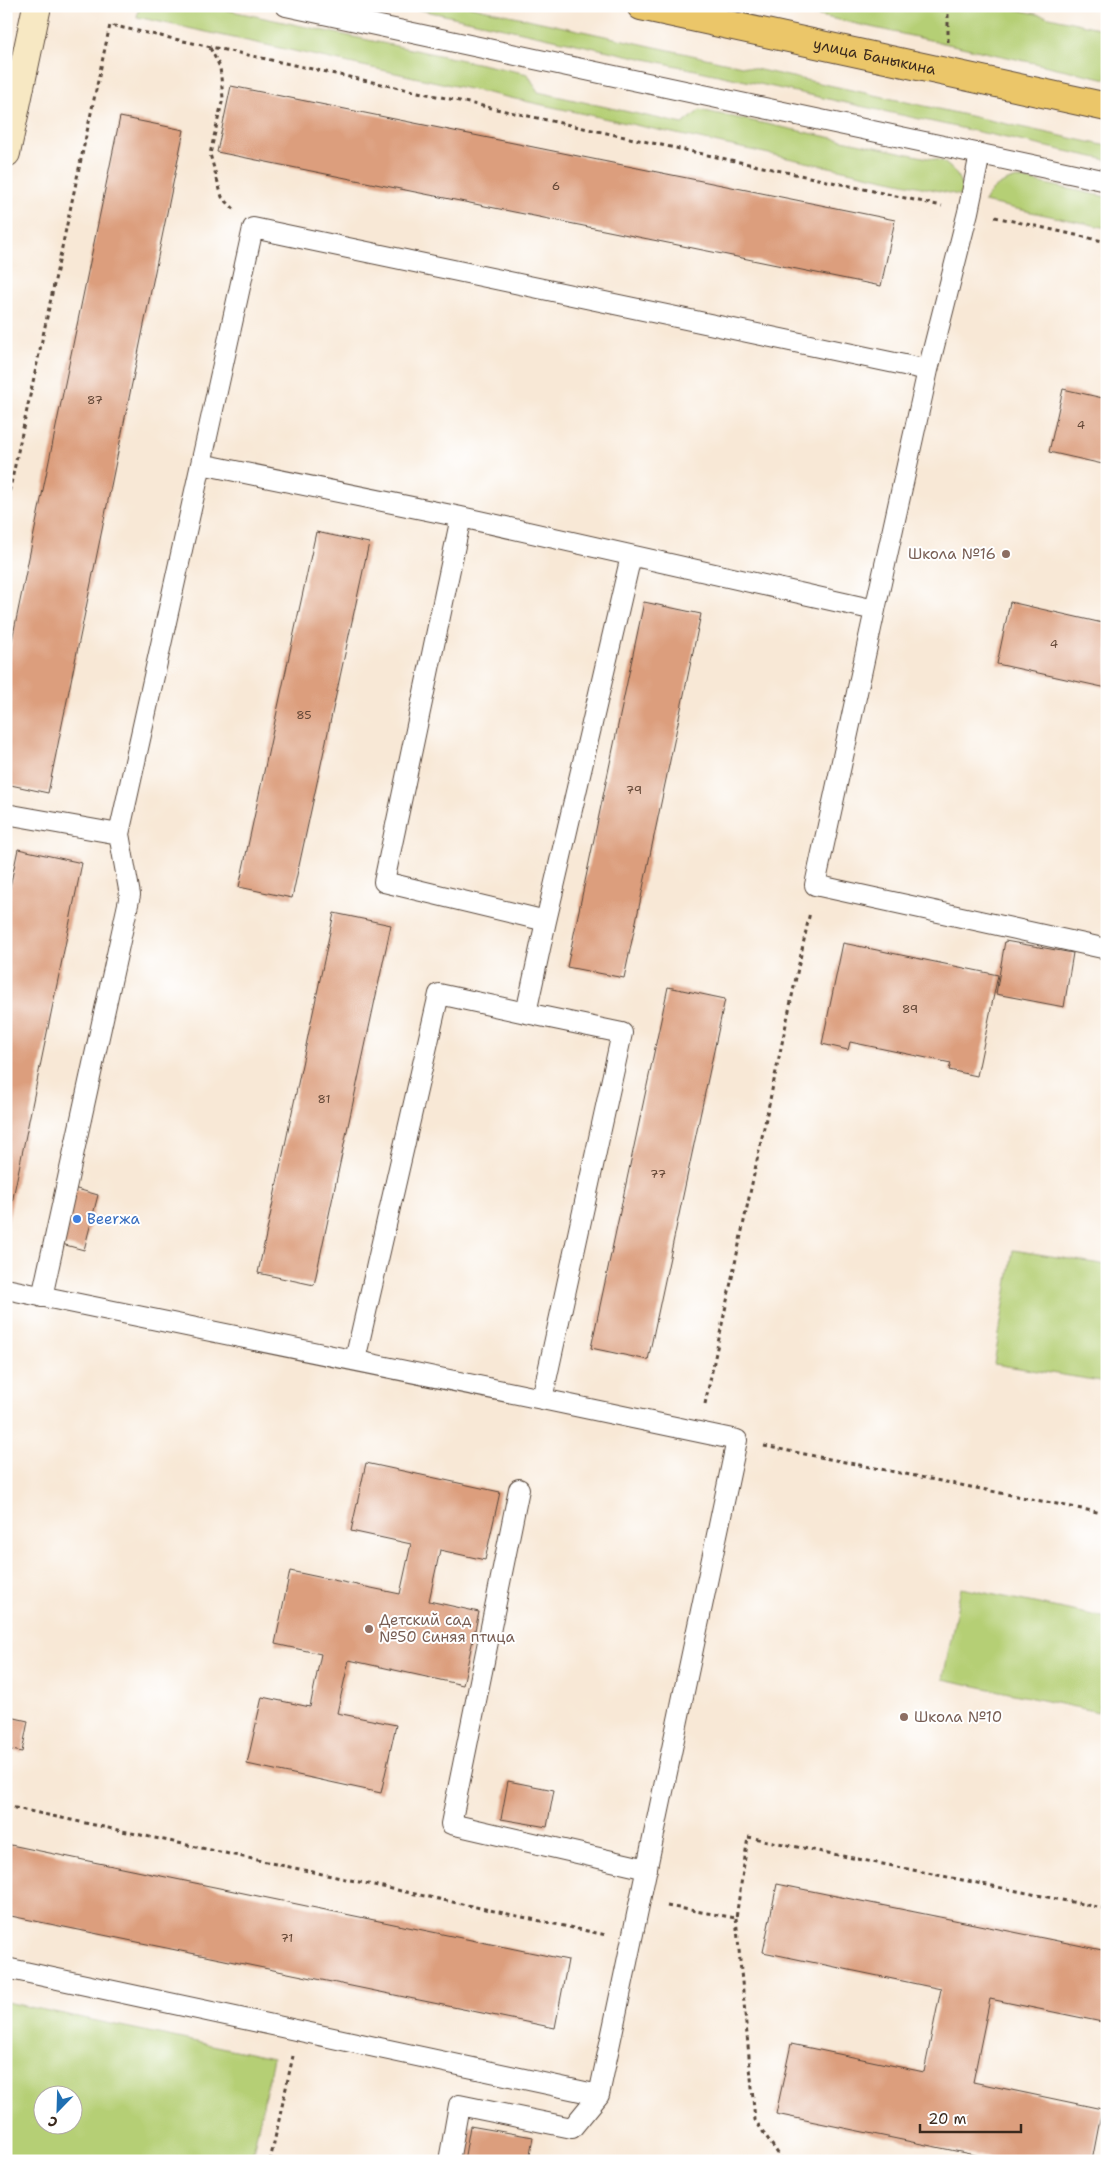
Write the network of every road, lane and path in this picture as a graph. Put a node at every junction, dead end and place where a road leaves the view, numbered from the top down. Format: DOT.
graph roads {
  1 [pos="37,6"];
  2 [pos="286,6"];
  3 [pos="641,6"];
  4 [pos="210,47"];
  5 [pos="1107,107"];
  6 [pos="6,153"];
  7 [pos="980,154"];
  8 [pos="1107,181"];
  9 [pos="968,212"];
  10 [pos="253,228"];
  11 [pos="1107,242"];
  12 [pos="928,370"];
  13 [pos="201,464"];
  14 [pos="6,507"];
  15 [pos="461,518"];
  16 [pos="631,556"];
  17 [pos="875,610"];
  18 [pos="6,814"];
  19 [pos="119,834"];
  20 [pos="815,885"];
  21 [pos="546,921"];
  22 [pos="1107,950"];
  23 [pos="526,1012"];
  24 [pos="6,1289"];
  25 [pos="42,1297"];
  26 [pos="355,1360"];
  27 [pos="542,1399"];
  28 [pos="699,1432"];
  29 [pos="519,1489"];
  30 [pos="647,1870"];
  31 [pos="736,1918"];
  32 [pos="6,1968"];
  33 [pos="298,2030"];
  34 [pos="599,2095"];
  35 [pos="1107,2146"];
  36 [pos="270,2161"];
  37 [pos="449,2161"];
  38 [pos="783,2161"];
  39 [pos="1101,2161"];
  1 -- 6 [label="main road"];
  2 -- 7 [label="lane"];
  3 -- 5 [label="main road, улица Баныкина"];
  4 -- 9 [label="path"];
  4 -- 10 [label="path"];
  4 -- 14 [label="path"];
  7 -- 8 [label="lane"];
  7 -- 9 [label="lane"];
  9 -- 11 [label="path"];
  9 -- 12 [label="lane"];
  10 -- 12 [label="lane"];
  10 -- 13 [label="lane"];
  12 -- 17 [label="lane"];
  13 -- 15 [label="lane"];
  13 -- 19 [label="lane"];
  15 -- 16 [label="lane"];
  15 -- 21 [label="lane"];
  16 -- 17 [label="lane"];
  16 -- 21 [label="lane"];
  17 -- 20 [label="lane"];
  18 -- 19 [label="lane"];
  19 -- 25 [label="lane"];
  20 -- 22 [label="lane"];
  20 -- 28 [label="path"];
  21 -- 23 [label="lane"];
  23 -- 26 [label="lane"];
  23 -- 27 [label="lane"];
  24 -- 25 [label="lane"];
  25 -- 26 [label="lane"];
  26 -- 27 [label="lane"];
  27 -- 28 [label="lane"];
  28 -- 30 [label="lane"];
  29 -- 30 [label="lane"];
  30 -- 34 [label="lane"];
  31 -- 38 [label="path"];
  32 -- 33 [label="lane"];
  33 -- 34 [label="lane"];
  33 -- 36 [label="path"];
  34 -- 37 [label="lane"];
  35 -- 39 [label="path"];
}
